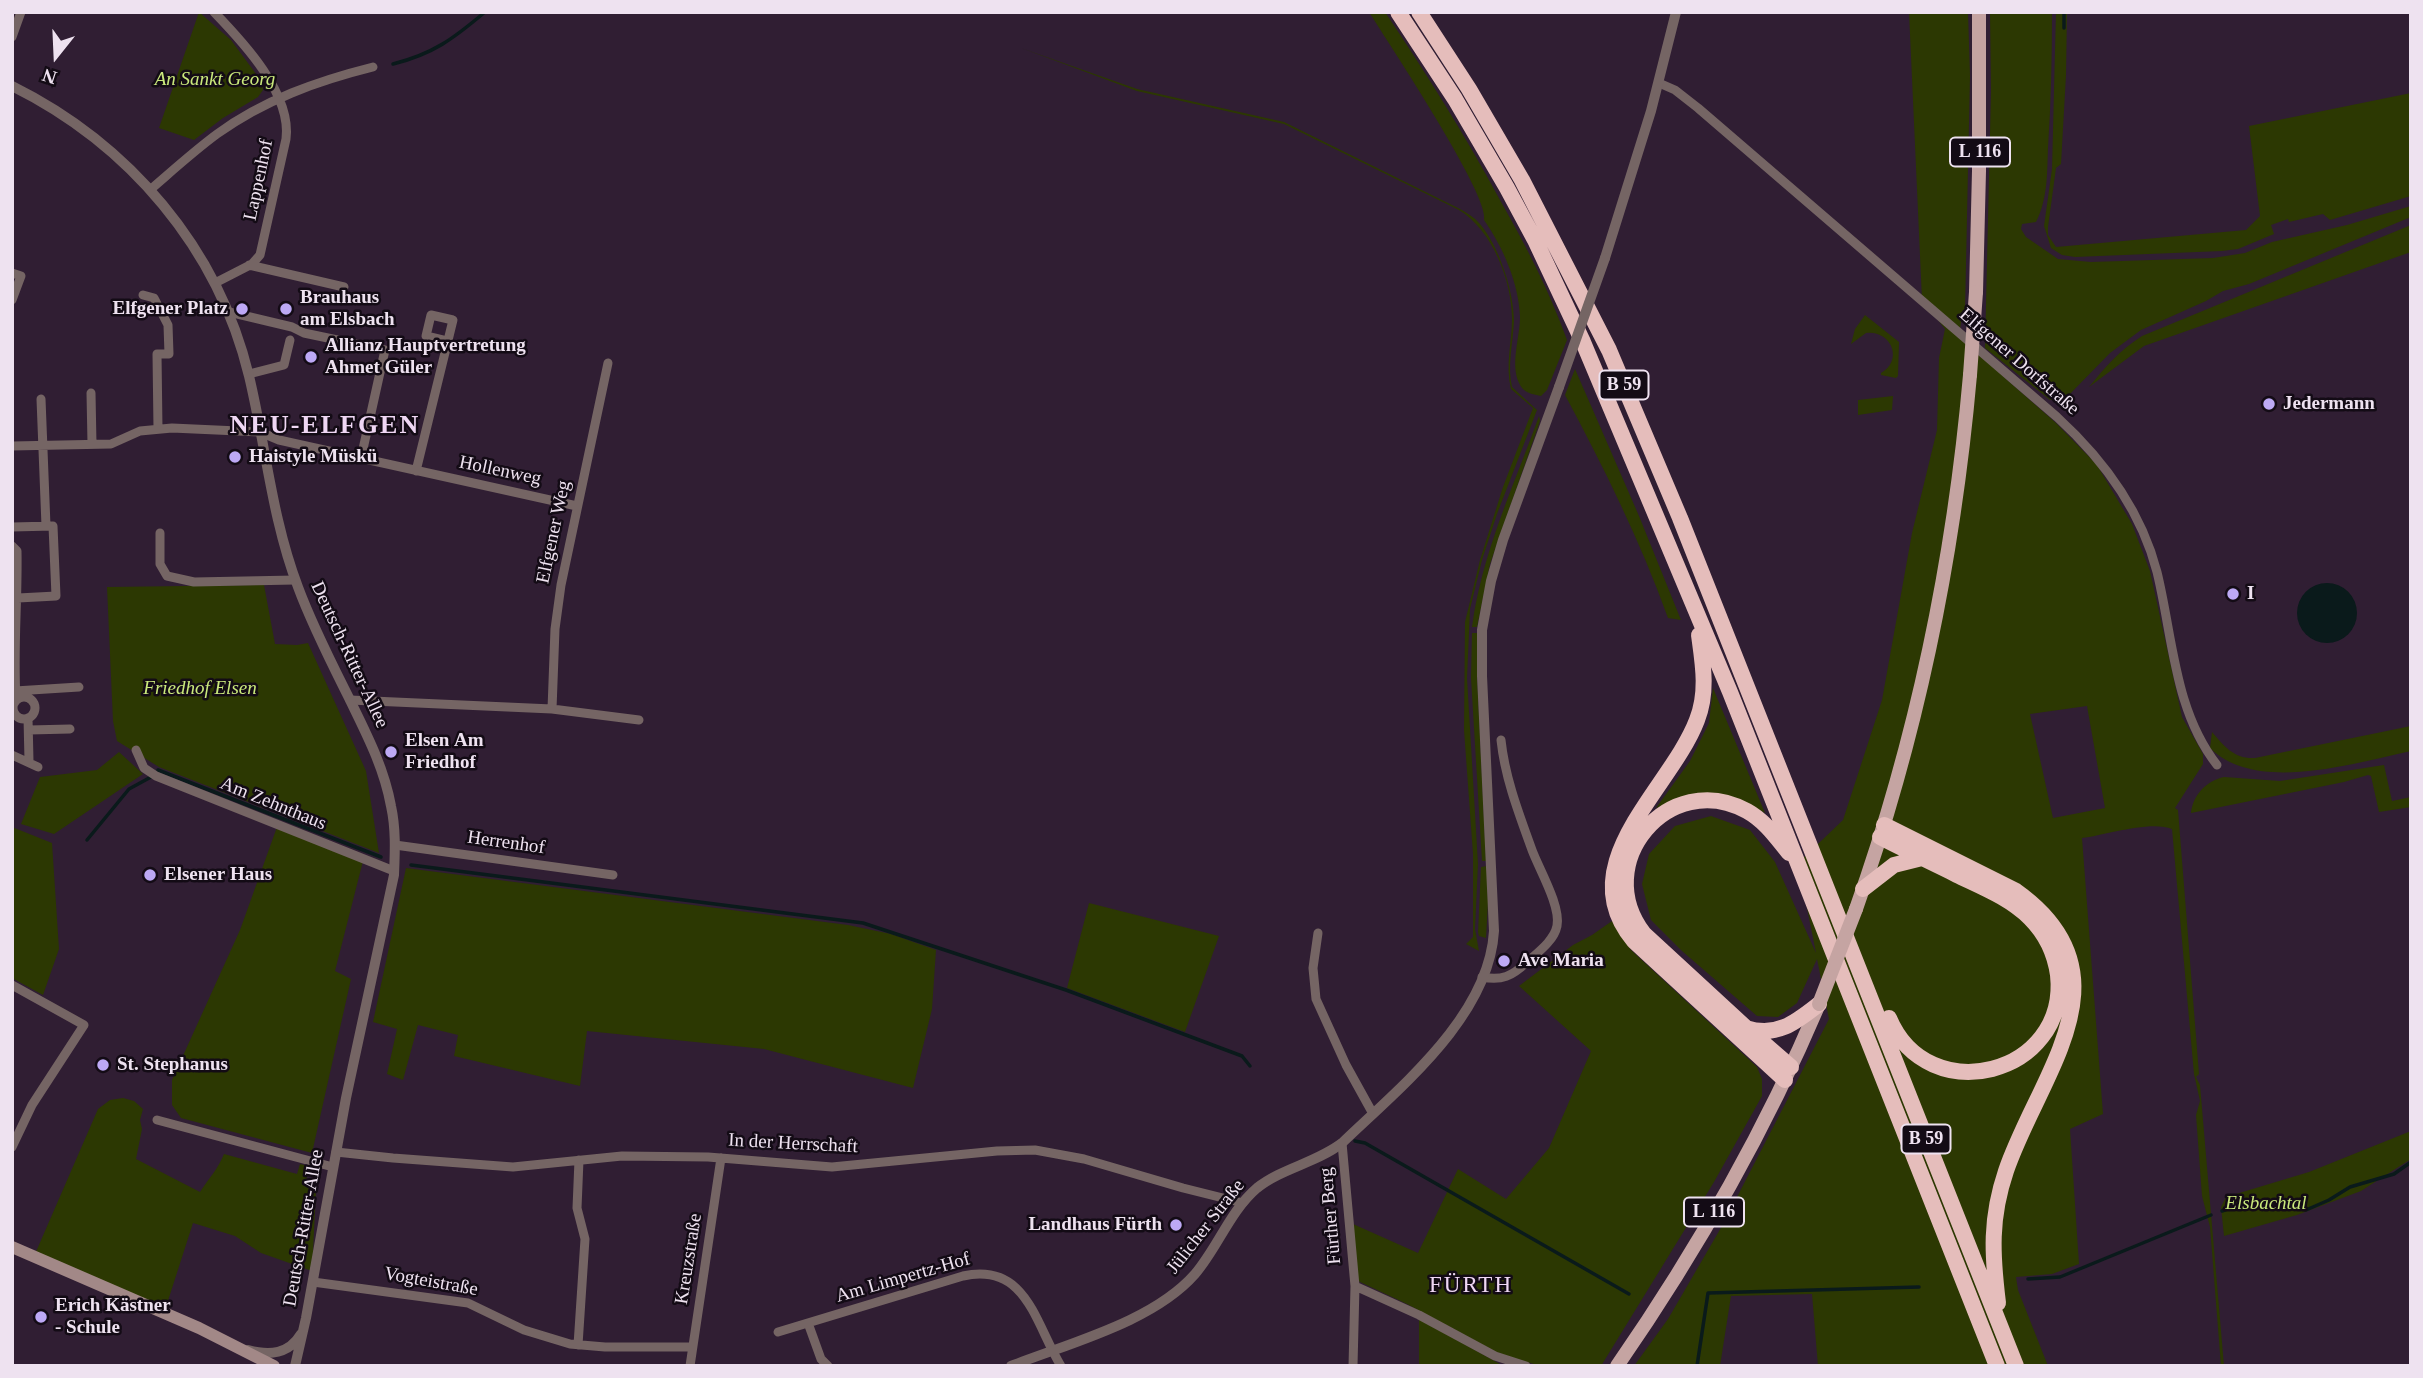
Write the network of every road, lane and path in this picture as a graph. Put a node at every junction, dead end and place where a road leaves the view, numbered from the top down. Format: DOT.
graph roads {
  1 [pos="21,12"];
  2 [pos="214,12"];
  3 [pos="1398,12"];
  4 [pos="1419,12"];
  5 [pos="1676,12"];
  6 [pos="1979,12"];
  7 [pos="12,37"];
  8 [pos="373,67"];
  9 [pos="1659,83"];
  10 [pos="12,86"];
  11 [pos="279,99"];
  12 [pos="151,189"];
  13 [pos="249,265"];
  14 [pos="12,273"];
  15 [pos="215,283"];
  16 [pos="344,287"];
  17 [pos="143,295"];
  18 [pos="12,300"];
  19 [pos="229,312"];
  20 [pos="290,340"];
  21 [pos="447,341"];
  22 [pos="608,363"];
  23 [pos="249,374"];
  24 [pos="91,393"];
  25 [pos="41,399"];
  26 [pos="158,429"];
  27 [pos="260,432"];
  28 [pos="92,444"];
  29 [pos="43,445"];
  30 [pos="12,446"];
  31 [pos="361,458"];
  32 [pos="415,471"];
  33 [pos="577,506"];
  34 [pos="46,526"];
  35 [pos="12,527"];
  36 [pos="160,533"];
  37 [pos="12,546"];
  38 [pos="295,580"];
  39 [pos="18,598"];
  40 [pos="14,611"];
  41 [pos="1697,615"];
  42 [pos="13,653"];
  43 [pos="79,687"];
  44 [pos="350,700"];
  45 [pos="13,705"];
  46 [pos="552,709"];
  47 [pos="28,718"];
  48 [pos="639,720"];
  49 [pos="69,729"];
  50 [pos="29,730"];
  51 [pos="1501,740"];
  52 [pos="136,750"];
  53 [pos="12,755"];
  54 [pos="29,761"];
  55 [pos="2217,765"];
  56 [pos="38,767"];
  57 [pos="1882,831"];
  58 [pos="396,845"];
  59 [pos="1922,858"];
  60 [pos="1797,863"];
  61 [pos="394,871"];
  62 [pos="612,875"];
  63 [pos="1863,889"];
  64 [pos="1318,933"];
  65 [pos="1853,952"];
  66 [pos="1483,975"];
  67 [pos="12,985"];
  68 [pos="1819,1003"];
  69 [pos="1745,1027"];
  70 [pos="1788,1073"];
  71 [pos="1372,1112"];
  72 [pos="157,1120"];
  73 [pos="1342,1143"];
  74 [pos="12,1147"];
  75 [pos="335,1152"];
  76 [pos="721,1158"];
  77 [pos="579,1160"];
  78 [pos="333,1167"];
  79 [pos="1243,1203"];
  80 [pos="12,1247"];
  81 [pos="313,1282"];
  82 [pos="1355,1286"];
  83 [pos="808,1323"];
  84 [pos="2000,1326"];
  85 [pos="304,1328"];
  86 [pos="778,1332"];
  87 [pos="579,1345"];
  88 [pos="692,1347"];
  89 [pos="243,1349"];
  90 [pos="1051,1350"];
  91 [pos="274,1366"];
  92 [pos="295,1366"];
  93 [pos="690,1366"];
  94 [pos="828,1366"];
  95 [pos="1011,1366"];
  96 [pos="1061,1366"];
  97 [pos="1353,1366"];
  98 [pos="1526,1366"];
  99 [pos="1617,1366"];
  100 [pos="1997,1366"];
  101 [pos="2016,1366"];
  1 -- 7 [label="street"];
  2 -- 11 [label="street"];
  3 -- 41 [label="highway, B 59"];
  4 -- 65 [label="highway, B 59"];
  5 -- 9 [label="street, Jülicher Straße"];
  6 -- 57 [label="main road, L 116, bridge"];
  8 -- 11 [label="street"];
  9 -- 55 [label="street, Elfgener Dorfstraße"];
  9 -- 66 [label="street, Jülicher Straße, bridge"];
  10 -- 12 [label="street, Deutsch-Ritter-Allee"];
  11 -- 12 [label="street"];
  11 -- 13 [label="street, Lappenhof"];
  12 -- 15 [label="street, Deutsch-Ritter-Allee"];
  13 -- 15 [label="street"];
  13 -- 16 [label="street"];
  14 -- 18 [label="street"];
  15 -- 19 [label="street, Deutsch-Ritter-Allee"];
  17 -- 26 [label="street"];
  19 -- 23 [label="street, Deutsch-Ritter-Allee"];
  19 -- 31 [label="street"];
  20 -- 23 [label="street"];
  21 -- 32 [label="street"];
  22 -- 33 [label="street, Elfgener Weg"];
  23 -- 27 [label="street, Deutsch-Ritter-Allee"];
  24 -- 28 [label="street"];
  25 -- 29 [label="street"];
  26 -- 27 [label="street, Hollenweg"];
  26 -- 28 [label="street, Hollenweg"];
  27 -- 31 [label="street, Hollenweg"];
  27 -- 38 [label="street, Deutsch-Ritter-Allee"];
  28 -- 29 [label="street, Hollenweg"];
  29 -- 30 [label="street, Hollenweg"];
  29 -- 34 [label="street"];
  31 -- 32 [label="street, Hollenweg"];
  32 -- 33 [label="street, Hollenweg"];
  33 -- 46 [label="street, Elfgener Weg"];
  34 -- 35 [label="street"];
  34 -- 39 [label="street"];
  36 -- 38 [label="street"];
  37 -- 39 [label="street"];
  38 -- 44 [label="street, Deutsch-Ritter-Allee"];
  39 -- 40 [label="street"];
  40 -- 42 [label="street"];
  41 -- 60 [label="highway, B 59"];
  41 -- 70 [label="highway"];
  42 -- 45 [label="street"];
  43 -- 45 [label="street"];
  44 -- 46 [label="street"];
  44 -- 58 [label="street, Deutsch-Ritter-Allee"];
  45 -- 47 [label="street"];
  45 -- 47 [label="street"];
  46 -- 48 [label="street"];
  47 -- 50 [label="street"];
  49 -- 50 [label="street"];
  50 -- 54 [label="street"];
  51 -- 66 [label="street"];
  52 -- 61 [label="street, Am Zehnthaus"];
  53 -- 54 [label="street"];
  54 -- 56 [label="street"];
  57 -- 59 [label="highway"];
  57 -- 63 [label="main road, L 116"];
  57 -- 84 [label="highway"];
  58 -- 61 [label="street, Deutsch-Ritter-Allee"];
  58 -- 62 [label="street, Herrenhof"];
  59 -- 63 [label="highway"];
  59 -- 65 [label="highway"];
  60 -- 69 [label="highway"];
  60 -- 100 [label="highway, B 59"];
  61 -- 75 [label="street, Deutsch-Ritter-Allee"];
  63 -- 68 [label="main road, L 116, bridge"];
  64 -- 71 [label="street"];
  65 -- 84 [label="highway, B 59"];
  66 -- 71 [label="street, Jülicher Straße"];
  67 -- 74 [label="street"];
  68 -- 69 [label="highway"];
  68 -- 70 [label="main road, L 116"];
  69 -- 70 [label="highway"];
  70 -- 99 [label="main road, L 116"];
  71 -- 73 [label="street, Jülicher Straße"];
  72 -- 78 [label="street"];
  73 -- 79 [label="street, Jülicher Straße"];
  73 -- 82 [label="street, Fürther Berg"];
  75 -- 77 [label="street, In der Herrschaft"];
  75 -- 78 [label="street, Deutsch-Ritter-Allee"];
  76 -- 77 [label="street, In der Herrschaft"];
  76 -- 79 [label="street, In der Herrschaft"];
  76 -- 88 [label="street, Kreuzstraße"];
  77 -- 87 [label="street"];
  78 -- 81 [label="street, Deutsch-Ritter-Allee"];
  79 -- 90 [label="street, Jülicher Straße"];
  80 -- 89 [label="main road"];
  81 -- 85 [label="street, Deutsch-Ritter-Allee"];
  81 -- 87 [label="street, Vogteistraße"];
  82 -- 97 [label="street, Fürther Berg"];
  82 -- 98 [label="street, Fürther Berg"];
  83 -- 86 [label="street, Am Limpertz-Hof"];
  83 -- 90 [label="street, Am Limpertz-Hof"];
  83 -- 94 [label="street"];
  84 -- 101 [label="highway, B 59"];
  85 -- 89 [label="street, Deutsch-Ritter-Allee"];
  85 -- 92 [label="street, Deutsch-Ritter-Allee"];
  87 -- 88 [label="street, Vogteistraße"];
  88 -- 93 [label="street, Kreuzstraße"];
  89 -- 91 [label="main road"];
  90 -- 95 [label="street, Jülicher Straße"];
  90 -- 96 [label="street"];
}
